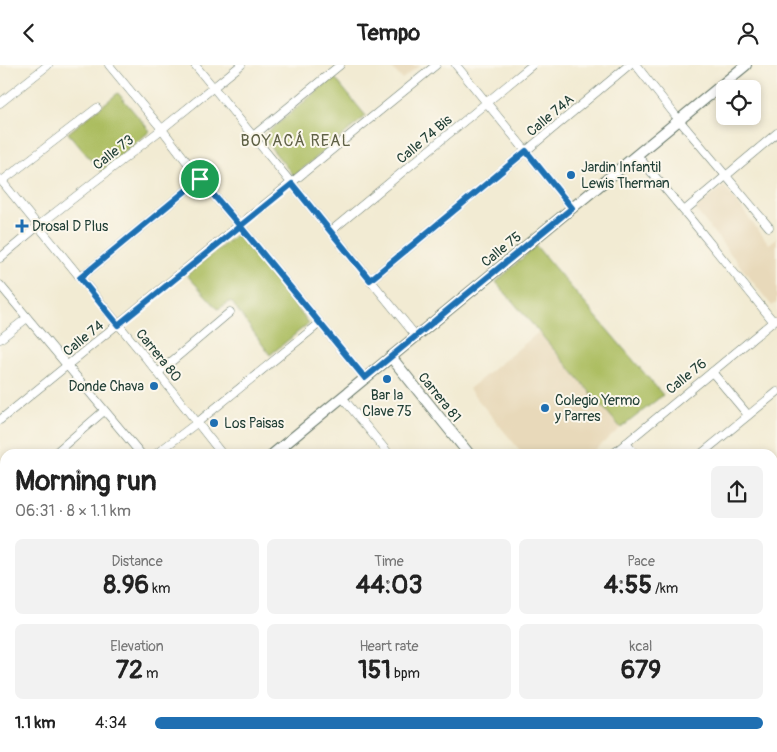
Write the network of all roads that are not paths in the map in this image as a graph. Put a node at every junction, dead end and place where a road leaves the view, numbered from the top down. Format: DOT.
graph roads {
  1 [pos="48,65"];
  2 [pos="109,65"];
  3 [pos="195,65"];
  4 [pos="241,65"];
  5 [pos="340,65"];
  6 [pos="436,65"];
  7 [pos="456,65"];
  8 [pos="532,65"];
  9 [pos="629,65"];
  10 [pos="636,65"];
  11 [pos="746,65"];
  12 [pos="214,87"];
  13 [pos="0,103"];
  14 [pos="487,103"];
  15 [pos="96,109"];
  16 [pos="679,120"];
  17 [pos="162,129"];
  18 [pos="776,135"];
  19 [pos="253,136"];
  20 [pos="526,151"];
  21 [pos="637,155"];
  22 [pos="726,176"];
  23 [pos="200,179"];
  24 [pos="1,180"];
  25 [pos="292,184"];
  26 [pos="572,208"];
  27 [pos="684,211"];
  28 [pos="38,226"];
  29 [pos="240,226"];
  30 [pos="769,227"];
  31 [pos="331,231"];
  32 [pos="0,258"];
  33 [pos="80,278"];
  34 [pos="370,280"];
  35 [pos="0,285"];
  36 [pos="230,312"];
  37 [pos="27,318"];
  38 [pos="775,320"];
  39 [pos="320,323"];
  40 [pos="118,325"];
  41 [pos="416,336"];
  42 [pos="0,339"];
  43 [pos="390,357"];
  44 [pos="68,366"];
  45 [pos="712,372"];
  46 [pos="158,373"];
  47 [pos="365,378"];
  48 [pos="775,396"];
  49 [pos="342,397"];
  50 [pos="104,411"];
  51 [pos="748,415"];
  52 [pos="0,420"];
  53 [pos="198,422"];
  54 [pos="626,443"];
  55 [pos="60,449"];
  56 [pos="137,449"];
  57 [pos="163,449"];
  58 [pos="218,449"];
  59 [pos="279,449"];
  60 [pos="385,449"];
  61 [pos="465,449"];
  62 [pos="619,449"];
  63 [pos="631,449"];
  64 [pos="707,449"];
  1 -- 13 [label="street"];
  2 -- 17 [label="street"];
  3 -- 12 [label="street"];
  4 -- 12 [label="street, Calle 73"];
  5 -- 19 [label="street"];
  6 -- 25 [label="street, Calle 74"];
  7 -- 14 [label="street"];
  8 -- 14 [label="street, Calle 74 Bis"];
  9 -- 20 [label="street, Calle 74A"];
  10 -- 16 [label="street"];
  11 -- 16 [label="street, Calle 75"];
  12 -- 17 [label="street, Calle 73"];
  12 -- 19 [label="street"];
  14 -- 20 [label="street"];
  14 -- 31 [label="street, Calle 74 Bis"];
  15 -- 24 [label="street"];
  16 -- 21 [label="street, Calle 75"];
  16 -- 22 [label="street"];
  17 -- 23 [label="street"];
  17 -- 28 [label="street, Calle 73"];
  18 -- 22 [label="street"];
  19 -- 25 [label="street"];
  20 -- 26 [label="street"];
  20 -- 34 [label="street, Calle 74A"];
  21 -- 26 [label="street, Calle 75"];
  21 -- 27 [label="street"];
  22 -- 27 [label="street"];
  22 -- 30 [label="street"];
  23 -- 29 [label="street"];
  23 -- 33 [label="street"];
  24 -- 28 [label="street, Carrera 80"];
  25 -- 29 [label="street, Calle 74"];
  25 -- 31 [label="street"];
  26 -- 41 [label="street, Calle 75"];
  27 -- 38 [label="street"];
  28 -- 32 [label="street, Calle 73"];
  28 -- 33 [label="street, Carrera 80"];
  29 -- 39 [label="street"];
  29 -- 40 [label="street, Calle 74"];
  31 -- 34 [label="street"];
  33 -- 40 [label="street, Carrera 80"];
  34 -- 41 [label="street"];
  35 -- 37 [label="street"];
  36 -- 46 [label="street"];
  37 -- 42 [label="street"];
  37 -- 44 [label="street"];
  38 -- 45 [label="street, Calle 76"];
  39 -- 47 [label="street"];
  39 -- 53 [label="street"];
  40 -- 44 [label="street, Calle 74"];
  40 -- 46 [label="street, Carrera 80"];
  41 -- 43 [label="street, Calle 75"];
  43 -- 47 [label="street, Calle 75"];
  43 -- 61 [label="street, Carrera 81"];
  44 -- 50 [label="street"];
  44 -- 52 [label="street, Calle 74"];
  45 -- 51 [label="street"];
  45 -- 54 [label="street, Calle 76"];
  46 -- 53 [label="street, Carrera 80"];
  47 -- 49 [label="street, Calle 75"];
  48 -- 51 [label="street"];
  49 -- 59 [label="street, Calle 75"];
  49 -- 60 [label="street"];
  50 -- 55 [label="street"];
  50 -- 56 [label="street"];
  51 -- 64 [label="street"];
  53 -- 57 [label="street"];
  53 -- 58 [label="street, Carrera 80"];
  54 -- 62 [label="street, Calle 76"];
  54 -- 63 [label="street"];
}
